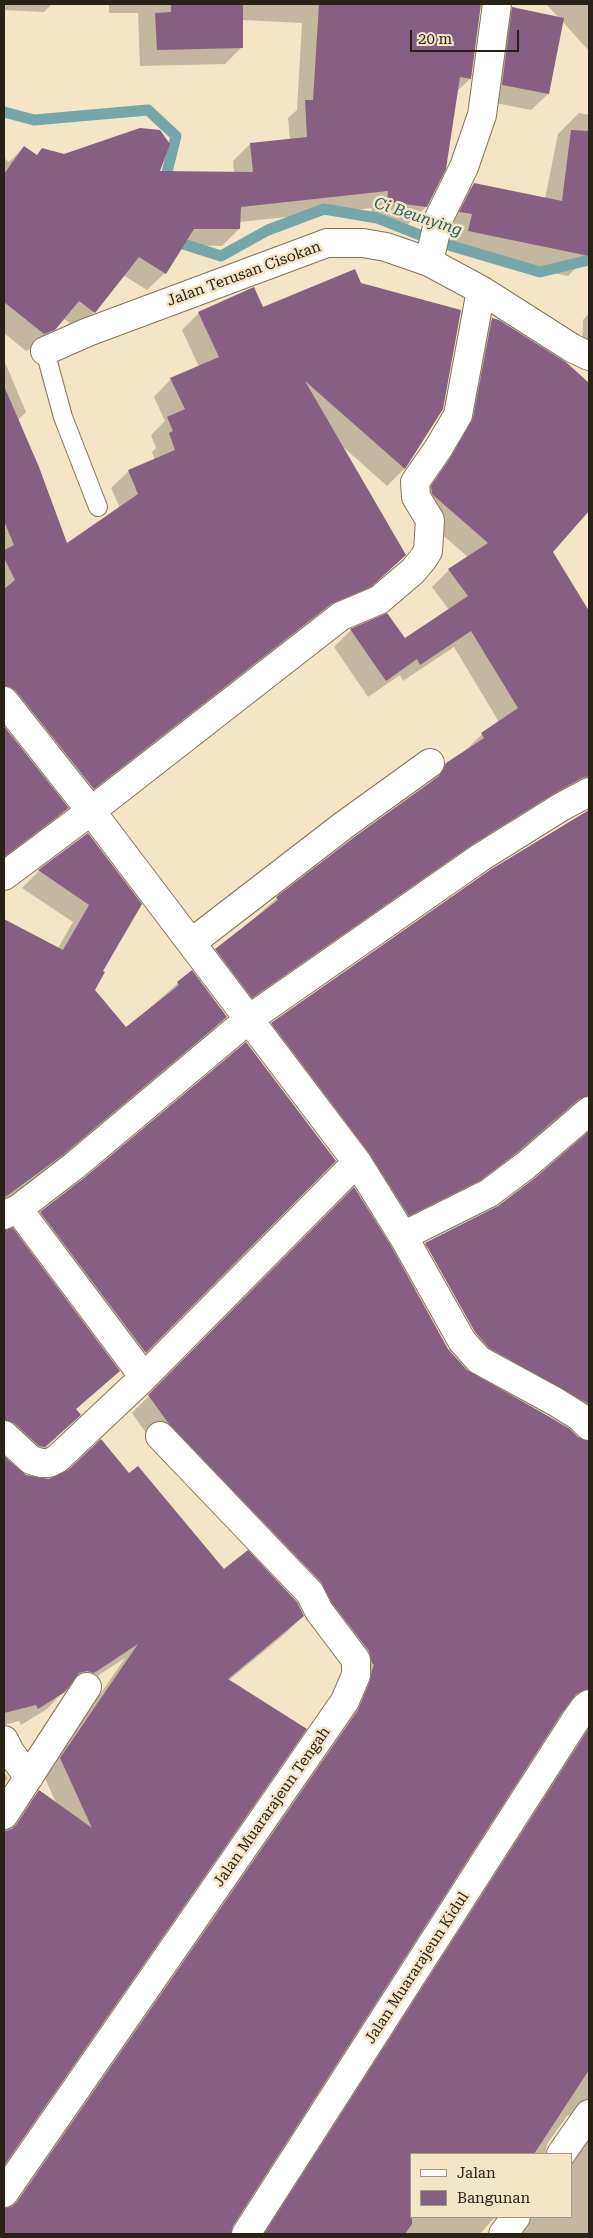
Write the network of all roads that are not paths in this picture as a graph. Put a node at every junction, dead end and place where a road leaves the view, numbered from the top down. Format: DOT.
graph roads {
  1 [pos="497,4"];
  2 [pos="430,258"];
  3 [pos="480,290"];
  4 [pos="46,350"];
  5 [pos="589,356"];
  6 [pos="98,507"];
  7 [pos="4,701"];
  8 [pos="430,762"];
  9 [pos="589,792"];
  10 [pos="91,811"];
  11 [pos="4,876"];
  12 [pos="191,943"];
  13 [pos="249,1019"];
  14 [pos="589,1111"];
  15 [pos="357,1162"];
  16 [pos="11,1212"];
  17 [pos="403,1236"];
  18 [pos="144,1377"];
  19 [pos="589,1426"];
  20 [pos="4,1435"];
  21 [pos="160,1436"];
  22 [pos="87,1687"];
  23 [pos="589,1704"];
  24 [pos="7,1746"];
  25 [pos="29,1777"];
  26 [pos="4,1814"];
  27 [pos="589,2114"];
  28 [pos="562,2153"];
  29 [pos="4,2193"];
  30 [pos="515,2218"];
  31 [pos="246,2234"];
  32 [pos="504,2234"];
  1 -- 2 [label="street"];
  2 -- 3 [label="street, Jalan Terusan Cisokan"];
  2 -- 4 [label="street, Jalan Terusan Cisokan"];
  3 -- 5 [label="street, Jalan Terusan Cisokan"];
  3 -- 10 [label="street"];
  4 -- 6 [label="lane, Jalan Terusan Cisokan"];
  7 -- 10 [label="street"];
  8 -- 12 [label="street"];
  9 -- 13 [label="street"];
  10 -- 11 [label="street"];
  10 -- 12 [label="street"];
  12 -- 13 [label="street"];
  13 -- 15 [label="street"];
  13 -- 16 [label="street"];
  14 -- 17 [label="street"];
  15 -- 17 [label="street"];
  15 -- 18 [label="street"];
  16 -- 18 [label="street"];
  17 -- 19 [label="street"];
  18 -- 20 [label="street"];
  21 -- 29 [label="street, Jalan Muararajeun Tengah"];
  22 -- 25 [label="street"];
  23 -- 31 [label="street, Jalan Muararajeun Kidul"];
  24 -- 25 [label="street"];
  25 -- 26 [label="street"];
  27 -- 28 [label="street"];
  30 -- 32 [label="street"];
}
